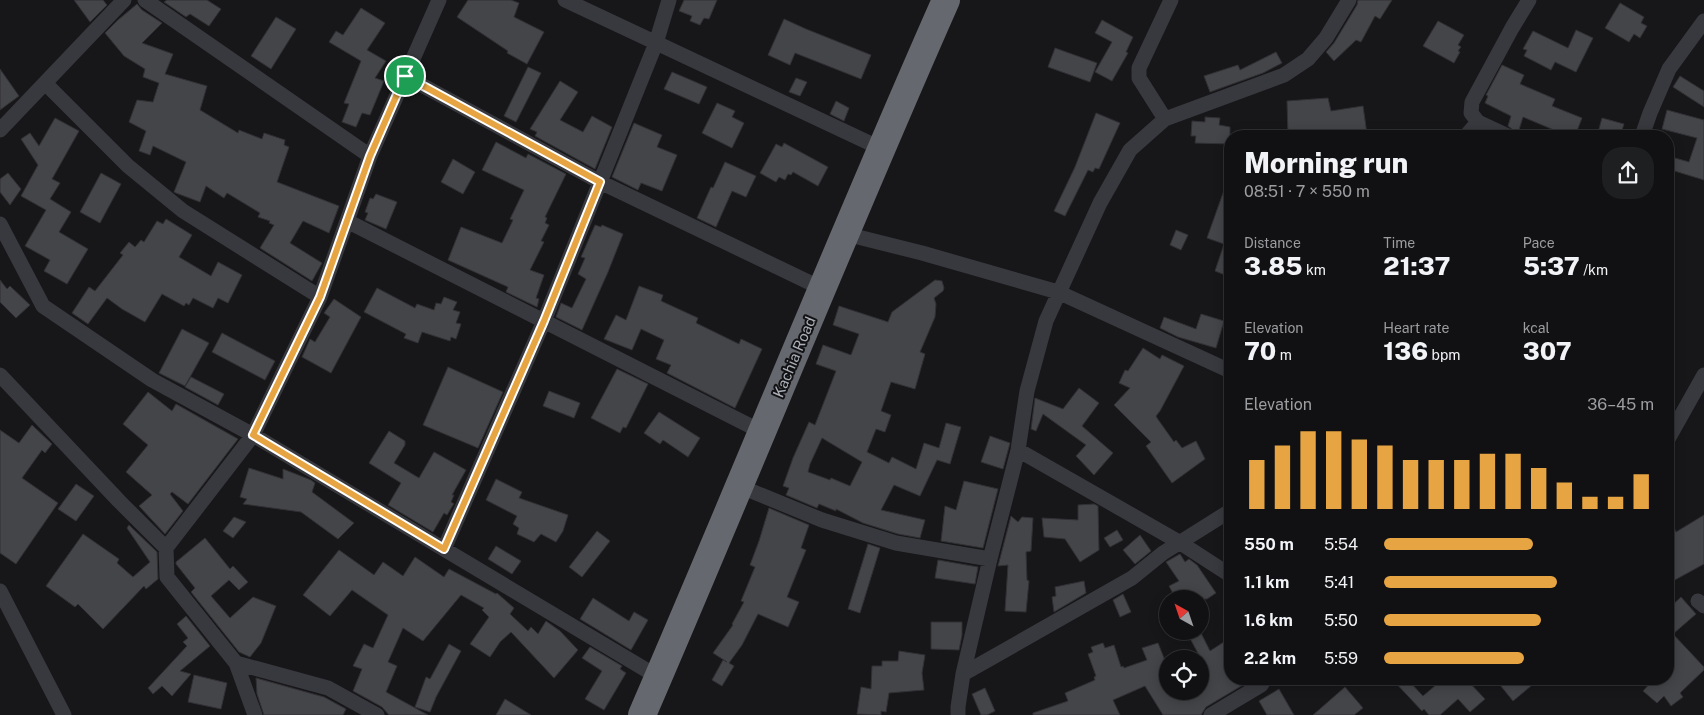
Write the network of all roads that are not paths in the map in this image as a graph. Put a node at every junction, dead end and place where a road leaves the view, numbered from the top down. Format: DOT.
graph roads {
  1 [pos="124,0"];
  2 [pos="145,0"];
  3 [pos="439,0"];
  4 [pos="565,0"];
  5 [pos="669,0"];
  6 [pos="946,0"];
  7 [pos="1171,0"];
  8 [pos="1349,0"];
  9 [pos="1529,0"];
  10 [pos="1704,21"];
  11 [pos="656,42"];
  12 [pos="405,76"];
  13 [pos="45,83"];
  14 [pos="1165,119"];
  15 [pos="1478,122"];
  16 [pos="0,130"];
  17 [pos="1471,130"];
  18 [pos="1495,130"];
  19 [pos="1644,130"];
  20 [pos="880,148"];
  21 [pos="370,156"];
  22 [pos="600,182"];
  23 [pos="347,221"];
  24 [pos="0,224"];
  25 [pos="846,234"];
  26 [pos="823,289"];
  27 [pos="1058,292"];
  28 [pos="320,297"];
  29 [pos="544,321"];
  30 [pos="1224,367"];
  31 [pos="0,375"];
  32 [pos="1704,375"];
  33 [pos="1674,428"];
  34 [pos="762,432"];
  35 [pos="253,435"];
  36 [pos="1018,450"];
  37 [pos="739,486"];
  38 [pos="1224,515"];
  39 [pos="1179,542"];
  40 [pos="166,548"];
  41 [pos="444,549"];
  42 [pos="990,559"];
  43 [pos="1224,571"];
  44 [pos="0,594"];
  45 [pos="236,663"];
  46 [pos="963,674"];
  47 [pos="658,677"];
  48 [pos="1260,685"];
  49 [pos="64,715"];
  50 [pos="255,715"];
  51 [pos="377,715"];
  52 [pos="642,715"];
  53 [pos="958,715"];
  54 [pos="1211,715"];
  1 -- 13 [label="street"];
  2 -- 21 [label="street"];
  3 -- 12 [label="street"];
  4 -- 11 [label="street"];
  5 -- 11 [label="street"];
  6 -- 20 [label="highway, Kachia Road"];
  7 -- 14 [label="street"];
  8 -- 14 [label="street"];
  9 -- 15 [label="street"];
  10 -- 19 [label="street"];
  11 -- 20 [label="street"];
  11 -- 22 [label="street"];
  12 -- 21 [label="street"];
  12 -- 22 [label="street"];
  13 -- 16 [label="street"];
  13 -- 28 [label="street"];
  14 -- 27 [label="street"];
  15 -- 17 [label="street"];
  15 -- 18 [label="street"];
  20 -- 25 [label="highway, Kachia Road"];
  21 -- 23 [label="street"];
  22 -- 26 [label="street"];
  22 -- 29 [label="street"];
  23 -- 28 [label="street"];
  23 -- 29 [label="street"];
  24 -- 35 [label="street"];
  25 -- 26 [label="highway, Kachia Road"];
  25 -- 27 [label="street"];
  26 -- 34 [label="highway, Kachia Road"];
  27 -- 30 [label="street"];
  27 -- 36 [label="street"];
  28 -- 35 [label="street"];
  29 -- 34 [label="street"];
  29 -- 41 [label="street"];
  31 -- 40 [label="street"];
  32 -- 33 [label="street"];
  34 -- 37 [label="highway, Kachia Road"];
  35 -- 40 [label="street"];
  35 -- 41 [label="street"];
  36 -- 39 [label="street"];
  36 -- 42 [label="street"];
  37 -- 42 [label="street"];
  37 -- 47 [label="highway, Kachia Road"];
  38 -- 39 [label="street"];
  39 -- 43 [label="street"];
  39 -- 46 [label="street"];
  40 -- 45 [label="street"];
  41 -- 47 [label="street"];
  42 -- 46 [label="street"];
  44 -- 49 [label="street"];
  45 -- 50 [label="street"];
  45 -- 51 [label="street"];
  46 -- 53 [label="street"];
  47 -- 52 [label="highway, Kachia Road"];
  48 -- 54 [label="street"];
}
